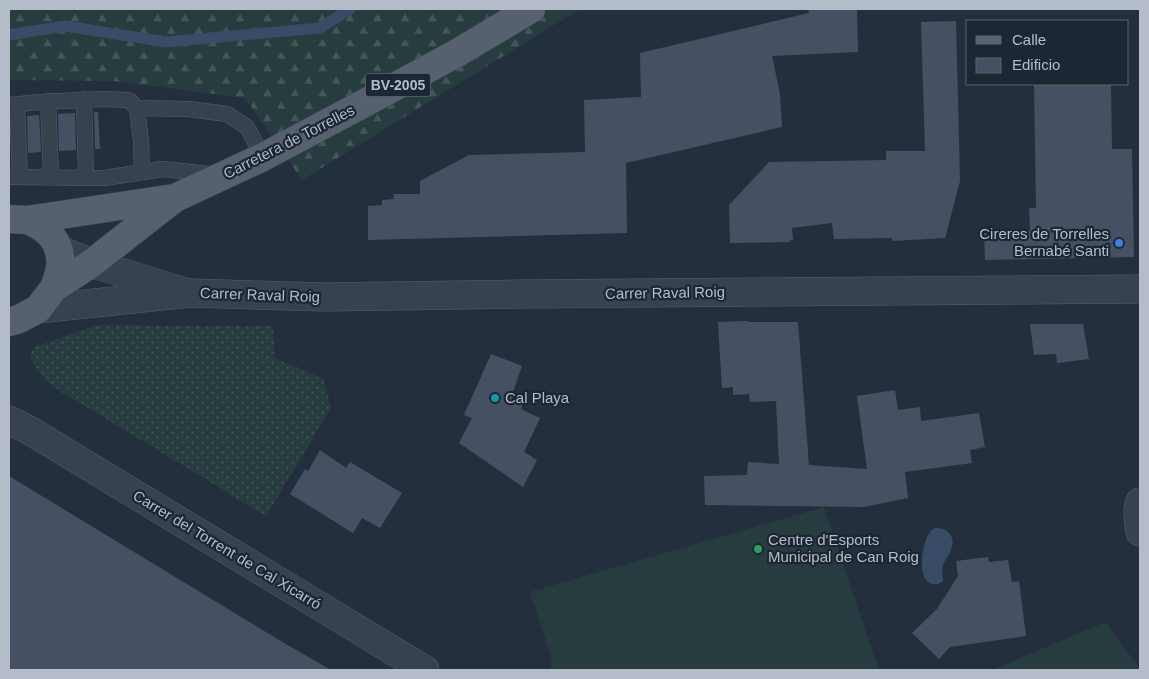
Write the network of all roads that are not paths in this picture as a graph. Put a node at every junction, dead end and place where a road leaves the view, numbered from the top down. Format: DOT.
graph roads {
  1 [pos="531,9"];
  2 [pos="84,99"];
  3 [pos="48,101"];
  4 [pos="13,104"];
  5 [pos="137,108"];
  6 [pos="263,157"];
  7 [pos="142,172"];
  8 [pos="223,175"];
  9 [pos="14,177"];
  10 [pos="51,178"];
  11 [pos="86,178"];
  12 [pos="175,198"];
  13 [pos="18,220"];
  14 [pos="59,250"];
  15 [pos="92,263"];
  16 [pos="1140,289"];
  17 [pos="190,293"];
  18 [pos="26,314"];
  19 [pos="9,402"];
  20 [pos="19,425"];
  21 [pos="1140,502"];
  22 [pos="1140,532"];
  23 [pos="426,670"];
  1 -- 6 [label="main road, Carretera de Torrelles / BV-2005"];
  2 -- 3 [label="lane"];
  2 -- 5 [label="lane"];
  2 -- 11 [label="lane"];
  3 -- 4 [label="lane"];
  3 -- 10 [label="lane"];
  4 -- 9 [label="lane"];
  5 -- 6 [label="lane"];
  5 -- 7 [label="lane"];
  6 -- 8 [label="main road, Carretera de Torrelles / BV-2005"];
  7 -- 8 [label="lane"];
  7 -- 11 [label="lane"];
  8 -- 12 [label="main road, Carretera de Torrelles / BV-2005"];
  9 -- 10 [label="lane"];
  10 -- 11 [label="lane"];
  12 -- 13 [label="main road, Carretera de Torrelles / BV-2005"];
  12 -- 15 [label="main road, Carretera de Torrelles / BV-2005"];
  13 -- 14 [label="main road, Carretera de Torrelles / BV-2005"];
  14 -- 15 [label="street, Carrer Raval Roig"];
  14 -- 18 [label="main road"];
  15 -- 17 [label="street, Carrer Raval Roig"];
  15 -- 18 [label="main road, Carretera de Torrelles / BV-2005"];
  16 -- 17 [label="street, Carrer Raval Roig"];
  17 -- 18 [label="street, Carrer Raval Roig"];
  19 -- 20 [label="street, Carrer del Torrent de Cal Xicarró"];
  20 -- 23 [label="street, Carrer del Torrent de Cal Xicarró"];
  21 -- 22 [label="street"];
}
